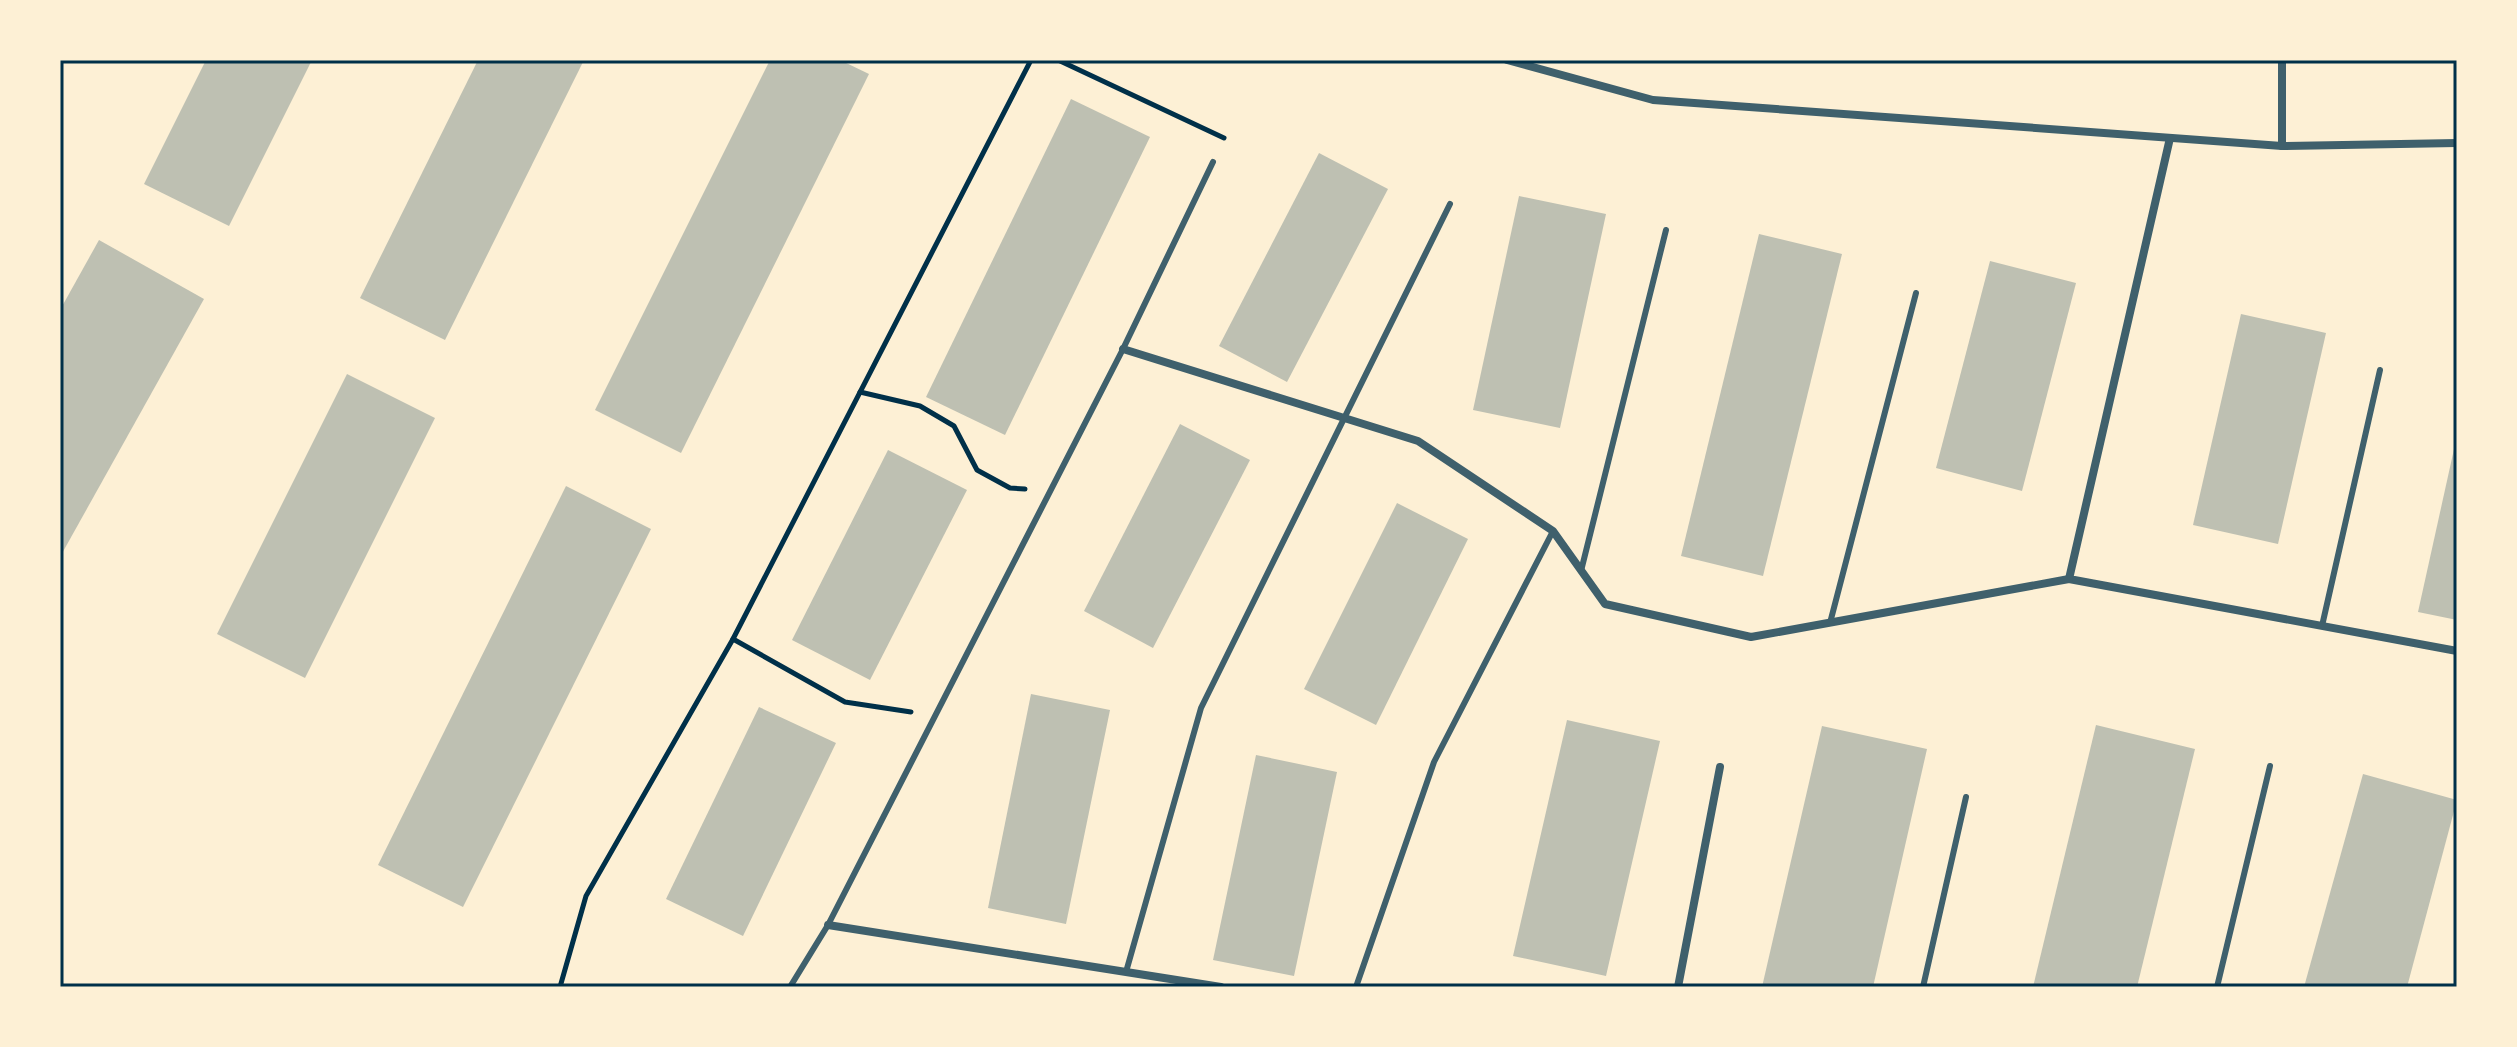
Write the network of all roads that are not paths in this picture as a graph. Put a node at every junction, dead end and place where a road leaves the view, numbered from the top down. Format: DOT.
graph roads {
  1 [pos="1507,60"];
  2 [pos="2282,60"];
  3 [pos="2170,138"];
  4 [pos="2457,143"];
  5 [pos="2282,146"];
  6 [pos="1213,162"];
  7 [pos="1450,204"];
  8 [pos="1666,230"];
  9 [pos="1916,293"];
  10 [pos="1123,349"];
  11 [pos="2380,370"];
  12 [pos="1553,531"];
  13 [pos="1581,571"];
  14 [pos="2069,579"];
  15 [pos="1830,623"];
  16 [pos="2322,626"];
  17 [pos="2457,651"];
  18 [pos="2270,766"];
  19 [pos="1720,767"];
  20 [pos="1966,797"];
  21 [pos="828,925"];
  22 [pos="1126,972"];
  23 [pos="790,987"];
  24 [pos="1221,987"];
  25 [pos="1356,987"];
  26 [pos="1678,987"];
  27 [pos="1923,987"];
  28 [pos="2217,987"];
  1 -- 3 [label="street"];
  2 -- 5 [label="street"];
  3 -- 5 [label="street"];
  3 -- 14 [label="street"];
  4 -- 5 [label="street"];
  6 -- 10 [label="lane"];
  7 -- 22 [label="lane"];
  8 -- 13 [label="lane"];
  9 -- 15 [label="lane"];
  10 -- 12 [label="street"];
  10 -- 21 [label="lane"];
  11 -- 16 [label="lane"];
  12 -- 13 [label="street"];
  12 -- 25 [label="lane"];
  13 -- 15 [label="street"];
  14 -- 15 [label="street"];
  14 -- 16 [label="street"];
  16 -- 17 [label="street"];
  18 -- 28 [label="lane"];
  19 -- 26 [label="street"];
  20 -- 27 [label="lane"];
  21 -- 22 [label="street"];
  21 -- 23 [label="lane"];
  22 -- 24 [label="street"];
}
